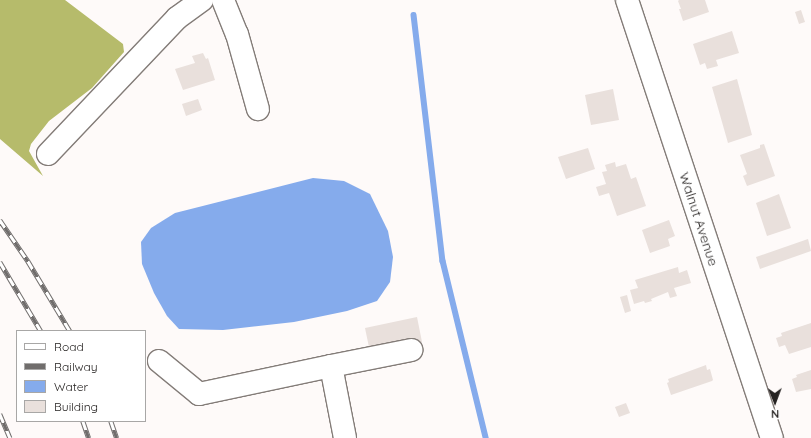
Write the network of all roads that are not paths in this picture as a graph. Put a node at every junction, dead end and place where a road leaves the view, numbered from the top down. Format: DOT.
graph roads {
  1 [pos="202,0"];
  2 [pos="223,0"];
  3 [pos="627,0"];
  4 [pos="258,109"];
  5 [pos="48,154"];
  6 [pos="411,350"];
  7 [pos="159,361"];
  8 [pos="331,366"];
  9 [pos="345,438"];
  10 [pos="772,438"];
  1 -- 5 [label="street"];
  2 -- 4 [label="street"];
  3 -- 10 [label="street, Walnut Avenue"];
  6 -- 8 [label="street"];
  7 -- 8 [label="street"];
  8 -- 9 [label="street"];
}
